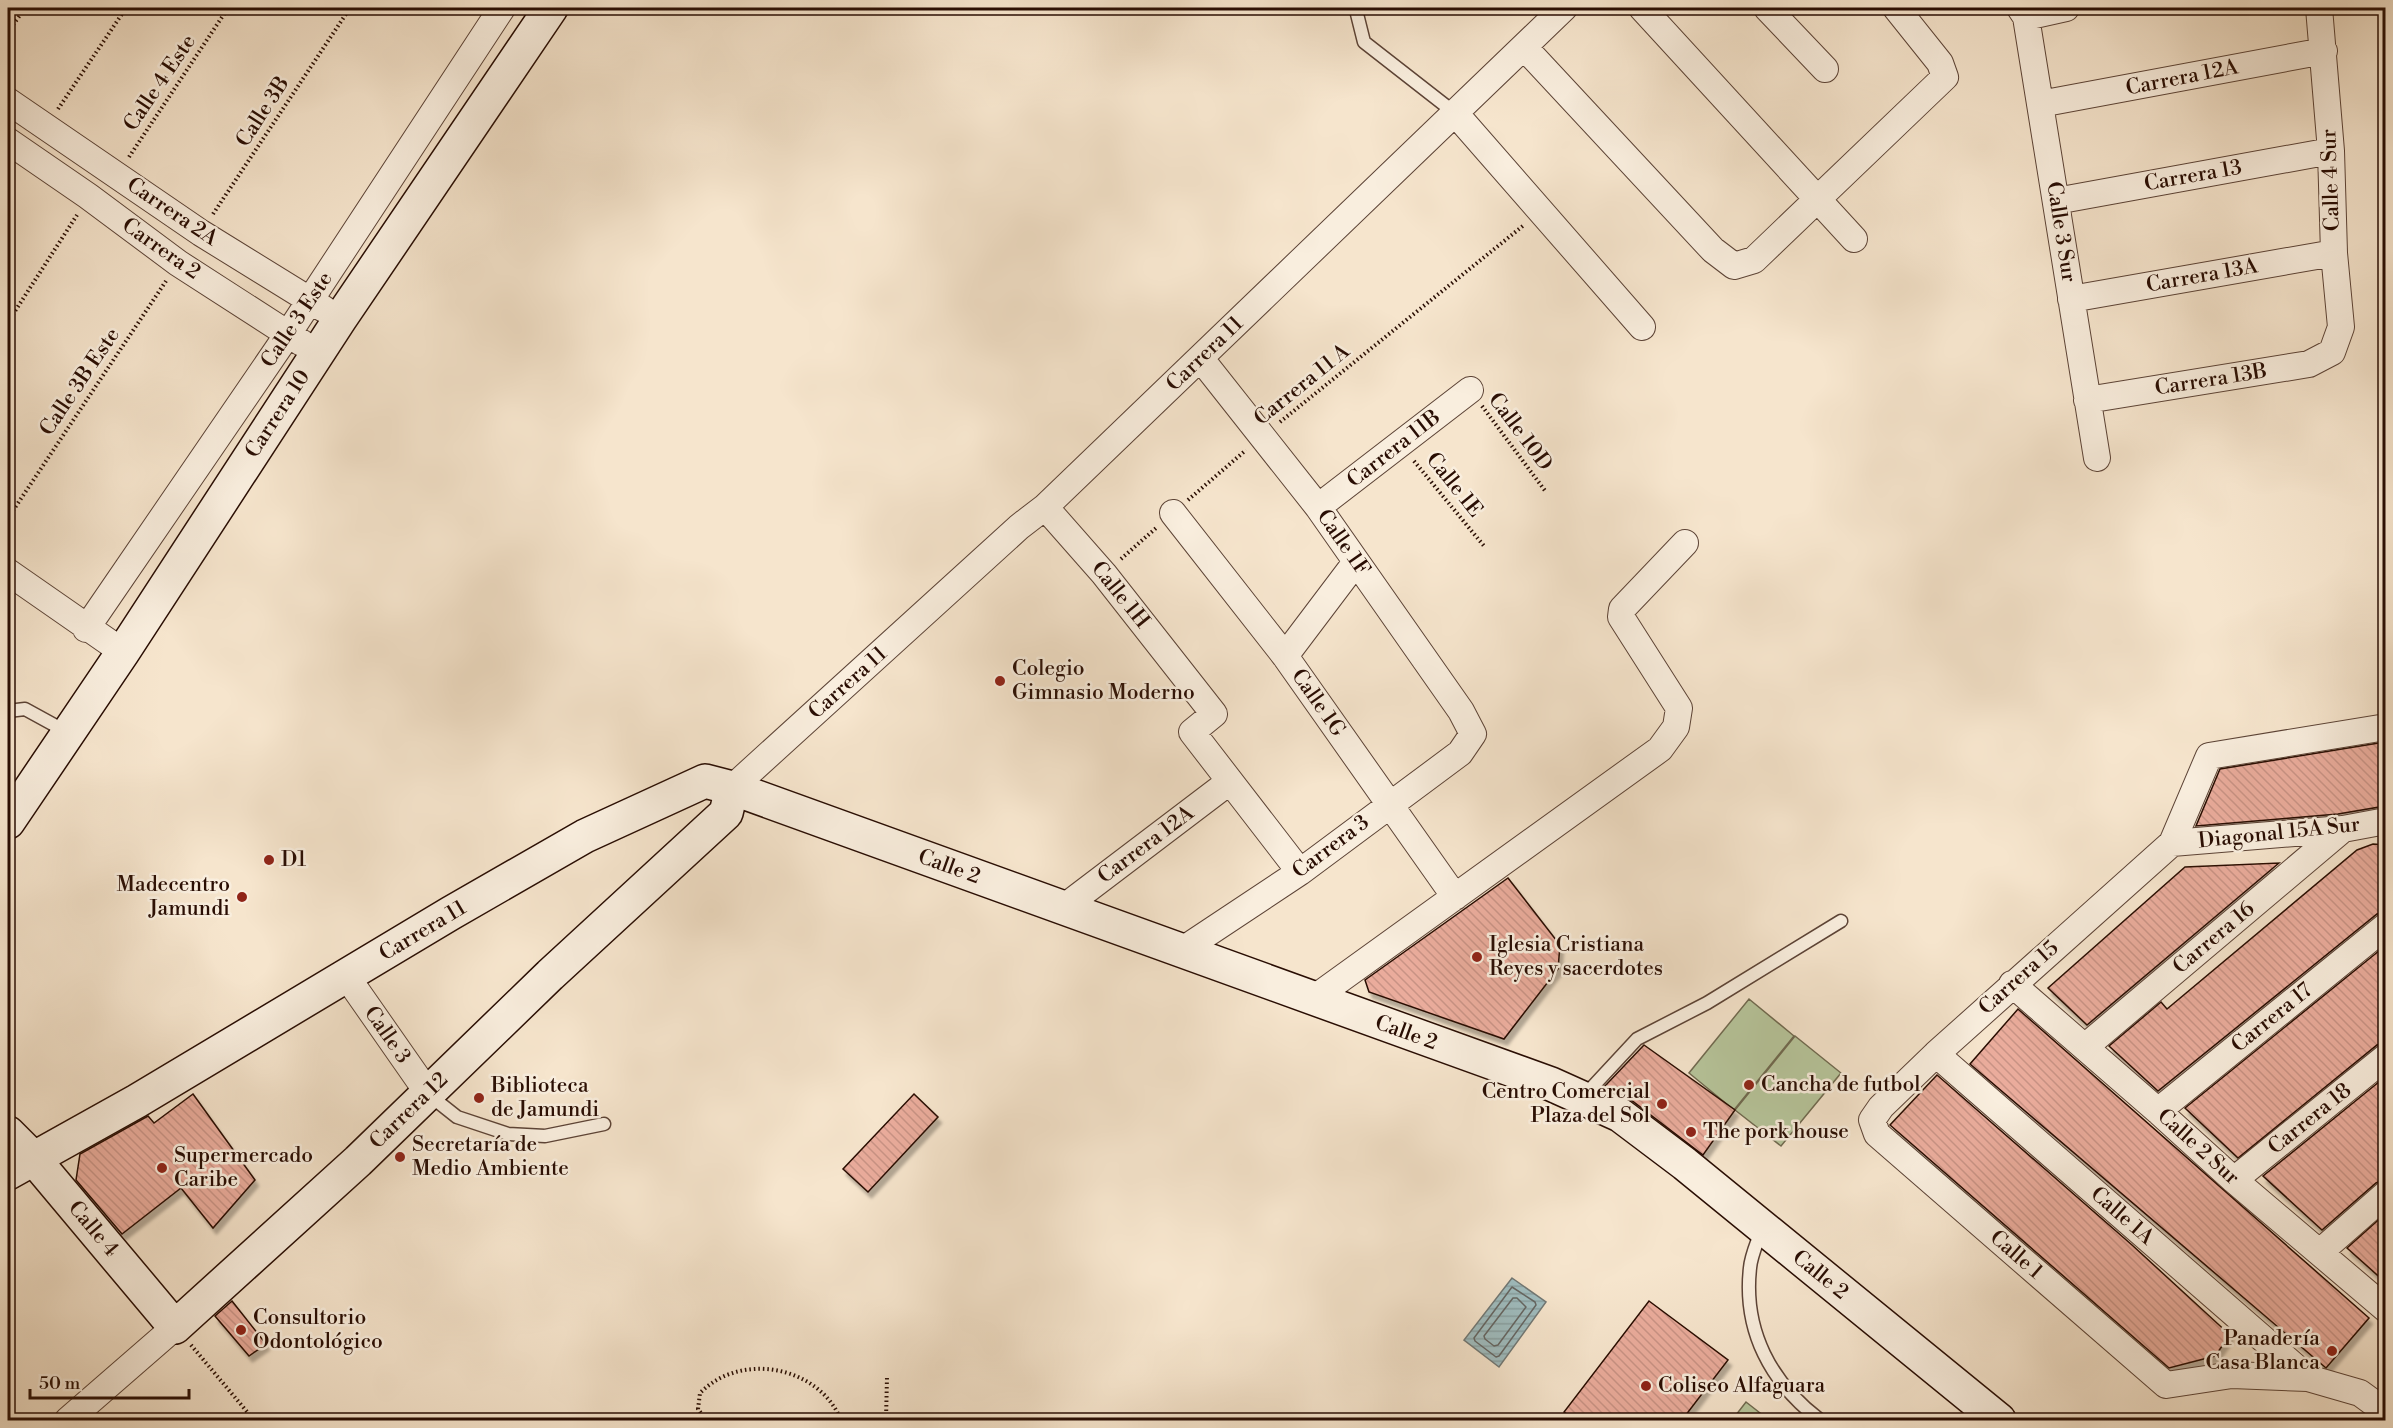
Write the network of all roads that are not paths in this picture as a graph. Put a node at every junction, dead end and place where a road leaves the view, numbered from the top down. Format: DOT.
graph roads {
  1 [pos="502,8"];
  2 [pos="548,8"];
  3 [pos="1360,8"];
  4 [pos="1564,8"];
  5 [pos="1642,8"];
  6 [pos="1767,8"];
  7 [pos="1896,8"];
  8 [pos="2066,8"];
  9 [pos="2319,8"];
  10 [pos="2023,12"];
  11 [pos="1524,46"];
  12 [pos="2324,51"];
  13 [pos="1825,69"];
  14 [pos="8,101"];
  15 [pos="2040,104"];
  16 [pos="1455,113"];
  17 [pos="8,141"];
  18 [pos="2331,151"];
  19 [pos="1816,199"];
  20 [pos="2056,201"];
  21 [pos="1854,239"];
  22 [pos="2334,253"];
  23 [pos="2071,299"];
  24 [pos="310,300"];
  25 [pos="340,319"];
  26 [pos="1642,327"];
  27 [pos="288,334"];
  28 [pos="2332,352"];
  29 [pos="318,353"];
  30 [pos="1201,358"];
  31 [pos="1470,390"];
  32 [pos="2087,400"];
  33 [pos="2097,458"];
  34 [pos="1045,507"];
  35 [pos="1318,507"];
  36 [pos="1173,513"];
  37 [pos="1685,543"];
  38 [pos="1356,562"];
  39 [pos="8,572"];
  40 [pos="86,628"];
  41 [pos="123,652"];
  42 [pos="1285,656"];
  43 [pos="8,711"];
  44 [pos="2385,727"];
  45 [pos="68,732"];
  46 [pos="1473,734"];
  47 [pos="1229,782"];
  48 [pos="732,789"];
  49 [pos="1389,804"];
  50 [pos="2385,821"];
  51 [pos="8,822"];
  52 [pos="2343,829"];
  53 [pos="2172,843"];
  54 [pos="1300,872"];
  55 [pos="1455,897"];
  56 [pos="1063,908"];
  57 [pos="1841,921"];
  58 [pos="2385,926"];
  59 [pos="1181,951"];
  60 [pos="346,977"];
  61 [pos="2012,984"];
  62 [pos="1313,999"];
  63 [pos="2085,1047"];
  64 [pos="1936,1054"];
  65 [pos="2385,1058"];
  66 [pos="428,1093"];
  67 [pos="1582,1098"];
  68 [pos="2158,1111"];
  69 [pos="1872,1120"];
  70 [pos="604,1124"];
  71 [pos="8,1133"];
  72 [pos="21,1166"];
  73 [pos="2234,1180"];
  74 [pos="2385,1194"];
  75 [pos="1762,1227"];
  76 [pos="2320,1252"];
  77 [pos="2385,1309"];
  78 [pos="175,1327"];
  79 [pos="2308,1378"];
  80 [pos="2385,1412"];
  81 [pos="68,1420"];
  82 [pos="1820,1420"];
  83 [pos="1999,1420"];
  1 -- 24 [label="street, Calle 3 Este"];
  2 -- 25 [label="main road, Carrera 10"];
  3 -- 16 [label="lane"];
  4 -- 11 [label="street, Carrera 11"];
  5 -- 19 [label="street"];
  6 -- 13 [label="street"];
  7 -- 19 [label="street"];
  8 -- 10 [label="street"];
  9 -- 12 [label="street, Calle 4 Sur"];
  10 -- 15 [label="street, Calle 3 Sur"];
  11 -- 16 [label="street, Carrera 11"];
  11 -- 19 [label="street"];
  12 -- 15 [label="street, Carrera 12A"];
  12 -- 18 [label="street, Calle 4 Sur"];
  14 -- 24 [label="street, Carrera 2A"];
  15 -- 20 [label="street, Calle 3 Sur"];
  16 -- 26 [label="street"];
  16 -- 30 [label="street, Carrera 11"];
  17 -- 27 [label="street, Carrera 2"];
  18 -- 20 [label="street, Carrera 13"];
  18 -- 22 [label="street, Calle 4 Sur"];
  19 -- 21 [label="street"];
  20 -- 23 [label="street, Calle 3 Sur"];
  22 -- 23 [label="street, Carrera 13A"];
  22 -- 28 [label="street, Calle 4 Sur"];
  23 -- 32 [label="street, Calle 3 Sur"];
  24 -- 25 [label="street, Carrera 2A"];
  24 -- 27 [label="street, Calle 3 Este"];
  25 -- 29 [label="main road, Carrera 10"];
  27 -- 29 [label="street, Carrera 2"];
  27 -- 40 [label="street, Calle 3 Este"];
  28 -- 32 [label="street, Carrera 13B"];
  29 -- 41 [label="main road, Carrera 10"];
  30 -- 34 [label="street, Carrera 11"];
  30 -- 35 [label="street, Calle 1F"];
  31 -- 35 [label="street, Carrera 11B"];
  32 -- 33 [label="street, Calle 3 Sur"];
  34 -- 47 [label="street, Calle 1H"];
  34 -- 48 [label="street, Carrera 11"];
  35 -- 38 [label="street, Calle 1F"];
  36 -- 42 [label="street, Calle 1G"];
  37 -- 55 [label="street"];
  38 -- 42 [label="street"];
  38 -- 46 [label="street, Calle 1F"];
  39 -- 40 [label="street"];
  40 -- 41 [label="street"];
  41 -- 45 [label="main road, Carrera 10"];
  42 -- 49 [label="street, Calle 1G"];
  43 -- 45 [label="lane"];
  44 -- 53 [label="street"];
  45 -- 51 [label="main road, Carrera 10"];
  46 -- 49 [label="street, Carrera 3"];
  47 -- 54 [label="street"];
  47 -- 56 [label="street, Carrera 12A"];
  48 -- 56 [label="main road, Calle 2"];
  48 -- 60 [label="main road, Carrera 11"];
  48 -- 66 [label="main road, Carrera 12"];
  49 -- 54 [label="street, Carrera 3"];
  49 -- 55 [label="street, Calle 1G"];
  50 -- 52 [label="street, Diagonal 15A Sur"];
  52 -- 53 [label="street, Diagonal 15A Sur"];
  52 -- 63 [label="street, Carrera 16"];
  53 -- 61 [label="street, Carrera 15"];
  54 -- 59 [label="street, Carrera 3"];
  55 -- 62 [label="street"];
  56 -- 59 [label="main road, Calle 2"];
  57 -- 67 [label="lane"];
  58 -- 68 [label="street, Carrera 17"];
  59 -- 62 [label="main road, Calle 2"];
  60 -- 66 [label="street, Calle 3"];
  60 -- 72 [label="main road, Carrera 11"];
  61 -- 63 [label="street, Calle 2 Sur"];
  61 -- 64 [label="street, Carrera 15"];
  62 -- 67 [label="main road, Calle 2"];
  63 -- 68 [label="street, Calle 2 Sur"];
  64 -- 69 [label="street, Carrera 15"];
  64 -- 79 [label="street, Calle 1A"];
  65 -- 73 [label="street, Carrera 18"];
  66 -- 70 [label="lane"];
  66 -- 78 [label="main road, Carrera 12"];
  67 -- 75 [label="main road, Calle 2"];
  68 -- 73 [label="street, Calle 2 Sur"];
  69 -- 79 [label="street, Calle 1"];
  71 -- 72 [label="main road, Calle 4"];
  72 -- 78 [label="main road, Calle 4"];
  73 -- 76 [label="street, Calle 2 Sur"];
  74 -- 76 [label="street"];
  75 -- 82 [label="lane"];
  75 -- 83 [label="main road, Calle 2"];
  76 -- 77 [label="street, Calle 2 Sur"];
  78 -- 81 [label="street, Carrera 12"];
  79 -- 80 [label="street"];
}
